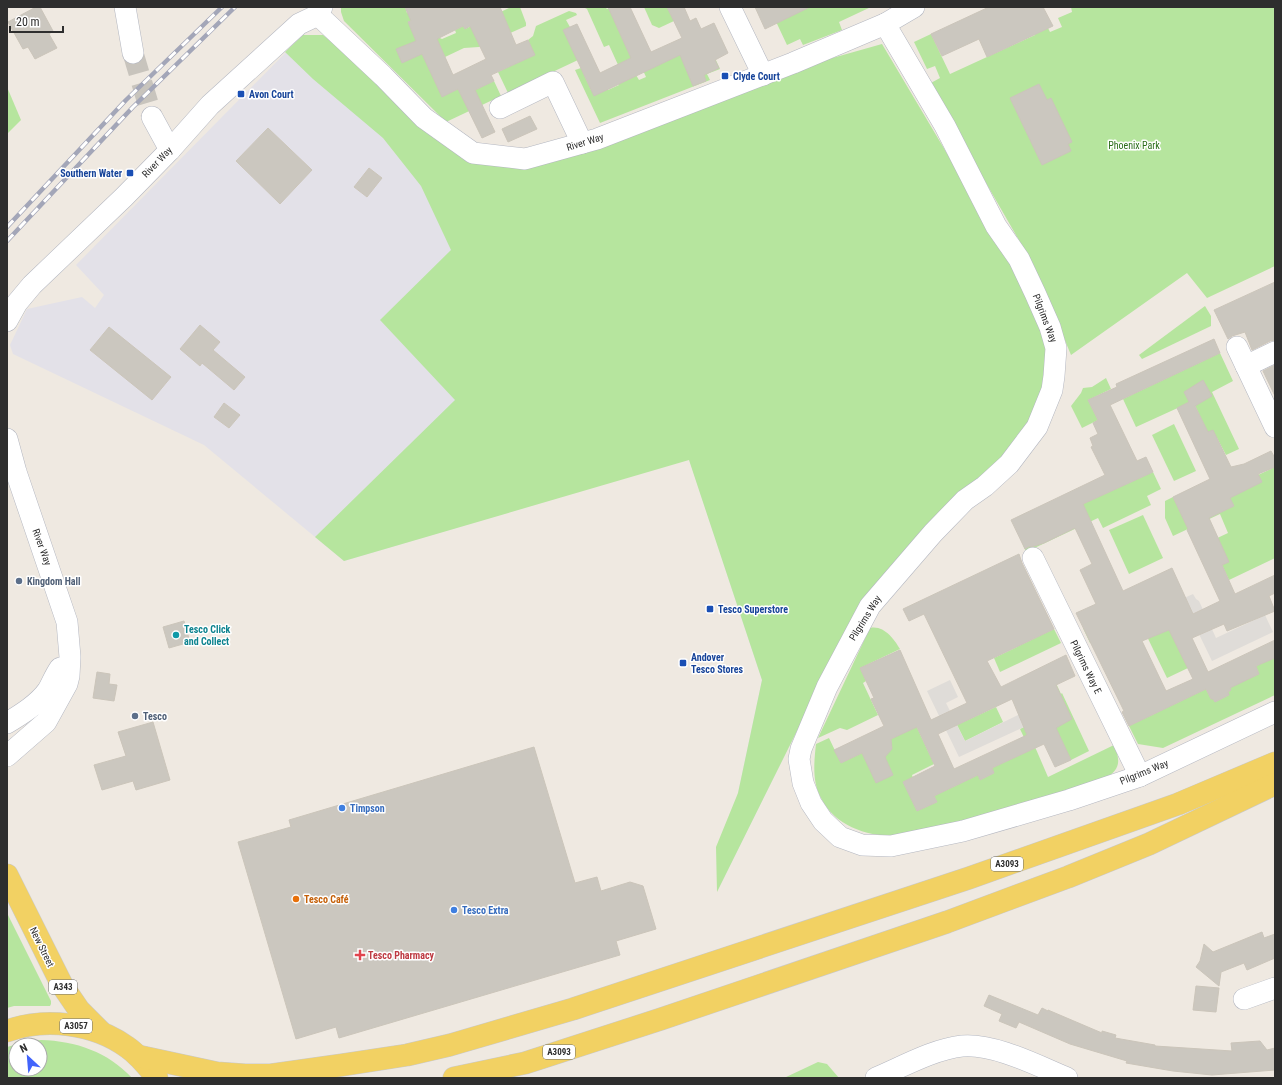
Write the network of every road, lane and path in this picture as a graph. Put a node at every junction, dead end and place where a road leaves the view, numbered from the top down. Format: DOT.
graph roads {
  1 [pos="125,7"];
  2 [pos="730,7"];
  3 [pos="914,7"];
  4 [pos="320,11"];
  5 [pos="885,24"];
  6 [pos="133,53"];
  7 [pos="763,75"];
  8 [pos="500,108"];
  9 [pos="152,117"];
  10 [pos="582,143"];
  11 [pos="170,150"];
  12 [pos="7,321"];
  13 [pos="1237,346"];
  14 [pos="1275,352"];
  15 [pos="1246,366"];
  16 [pos="1275,427"];
  17 [pos="7,439"];
  18 [pos="1033,558"];
  19 [pos="70,657"];
  20 [pos="54,705"];
  21 [pos="1275,712"];
  22 [pos="7,723"];
  23 [pos="7,743"];
  24 [pos="7,756"];
  25 [pos="1275,763"];
  26 [pos="1140,776"];
  27 [pos="1275,784"];
  28 [pos="7,875"];
  29 [pos="1275,988"];
  30 [pos="1244,998"];
  31 [pos="7,1030"];
  32 [pos="101,1032"];
  33 [pos="138,1056"];
  34 [pos="157,1078"];
  35 [pos="454,1078"];
  36 [pos="876,1078"];
  37 [pos="1067,1078"];
  1 -- 6 [label="street"];
  2 -- 7 [label="street"];
  3 -- 5 [label="street, River Way"];
  4 -- 10 [label="street, River Way"];
  4 -- 11 [label="street, River Way"];
  5 -- 7 [label="street, River Way"];
  5 -- 26 [label="street, Pilgrims Way"];
  7 -- 10 [label="street, River Way"];
  8 -- 10 [label="street"];
  9 -- 11 [label="street"];
  11 -- 12 [label="street, River Way"];
  13 -- 15 [label="street"];
  14 -- 15 [label="street"];
  15 -- 16 [label="street"];
  17 -- 19 [label="street, River Way"];
  18 -- 26 [label="street, Pilgrims Way E"];
  19 -- 20 [label="street, River Way"];
  19 -- 22 [label="street"];
  20 -- 23 [label="street, River Way"];
  20 -- 24 [label="street, River Way"];
  21 -- 26 [label="street, Pilgrims Way"];
  25 -- 33 [label="main road, A3093"];
  27 -- 35 [label="main road, A3093"];
  28 -- 32 [label="main road, New Street / A343"];
  29 -- 30 [label="street"];
  31 -- 32 [label="main road, A3057"];
  32 -- 33 [label="main road, A3057"];
  33 -- 34 [label="main road, A3057"];
  36 -- 37 [label="street"];
}
